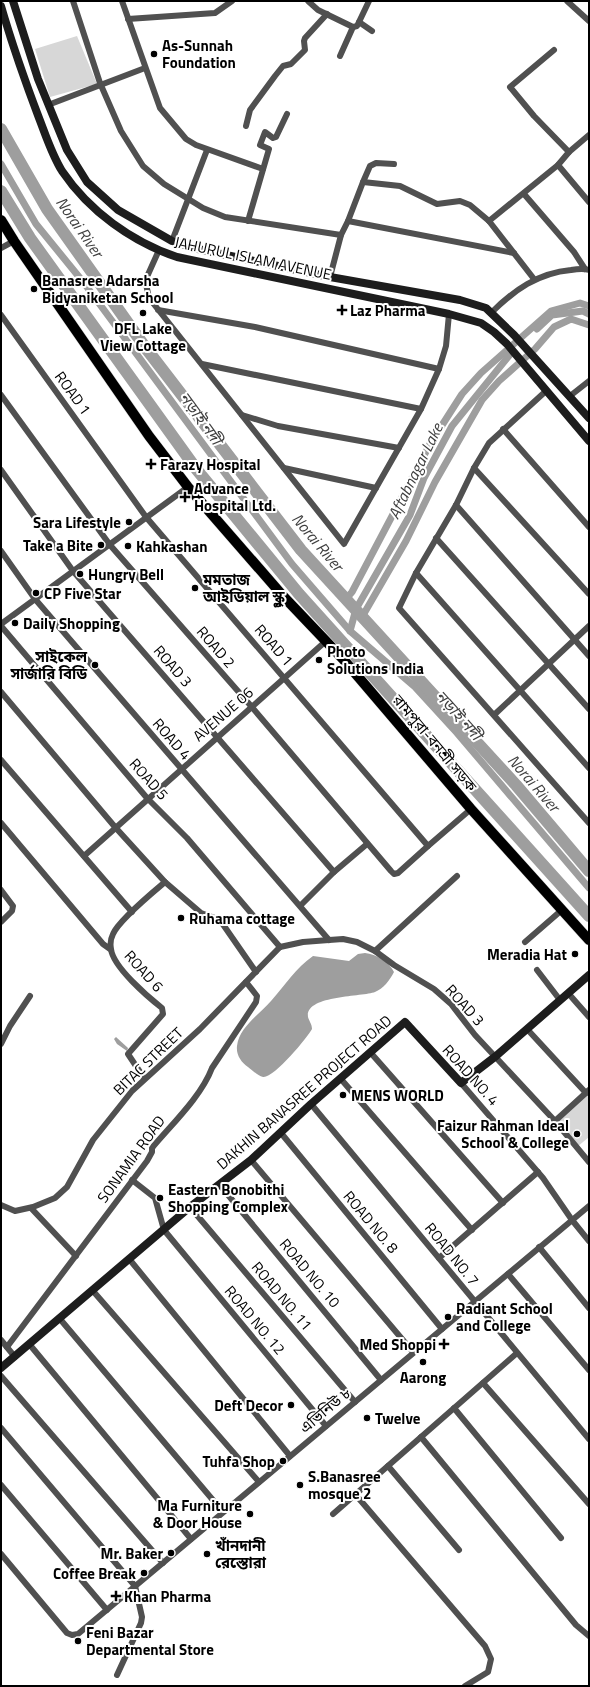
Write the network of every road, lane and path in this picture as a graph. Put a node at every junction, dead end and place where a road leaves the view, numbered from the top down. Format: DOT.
graph roads {
  1 [pos="14,1"];
  2 [pos="73,1"];
  3 [pos="122,1"];
  4 [pos="232,1"];
  5 [pos="308,1"];
  6 [pos="368,1"];
  7 [pos="567,1"];
  8 [pos="1,6"];
  9 [pos="327,14"];
  10 [pos="128,19"];
  11 [pos="589,20"];
  12 [pos="359,22"];
  13 [pos="353,27"];
  14 [pos="372,31"];
  15 [pos="554,50"];
  16 [pos="340,56"];
  17 [pos="145,68"];
  18 [pos="100,85"];
  19 [pos="48,105"];
  20 [pos="287,114"];
  21 [pos="246,126"];
  22 [pos="589,136"];
  23 [pos="207,150"];
  24 [pos="569,152"];
  25 [pos="394,164"];
  26 [pos="558,165"];
  27 [pos="263,169"];
  28 [pos="363,182"];
  29 [pos="524,194"];
  30 [pos="188,199"];
  31 [pos="589,202"];
  32 [pos="1,220"];
  33 [pos="248,221"];
  34 [pos="348,221"];
  35 [pos="489,221"];
  36 [pos="342,235"];
  37 [pos="14,241"];
  38 [pos="172,241"];
  39 [pos="1,248"];
  40 [pos="159,250"];
  41 [pos="514,253"];
  42 [pos="587,269"];
  43 [pos="330,277"];
  44 [pos="534,279"];
  45 [pos="158,310"];
  46 [pos="491,313"];
  47 [pos="449,314"];
  48 [pos="1,315"];
  49 [pos="202,364"];
  50 [pos="440,369"];
  51 [pos="589,381"];
  52 [pos="546,391"];
  53 [pos="1,394"];
  54 [pos="570,396"];
  55 [pos="421,409"];
  56 [pos="241,414"];
  57 [pos="589,418"];
  58 [pos="503,429"];
  59 [pos="589,441"];
  60 [pos="399,448"];
  61 [pos="284,468"];
  62 [pos="474,468"];
  63 [pos="1,470"];
  64 [pos="188,487"];
  65 [pos="376,488"];
  66 [pos="456,505"];
  67 [pos="146,517"];
  68 [pos="589,527"];
  69 [pos="436,538"];
  70 [pos="110,545"];
  71 [pos="1,550"];
  72 [pos="73,571"];
  73 [pos="416,573"];
  74 [pos="589,594"];
  75 [pos="34,599"];
  76 [pos="1,625"];
  77 [pos="589,626"];
  78 [pos="575,640"];
  79 [pos="326,641"];
  80 [pos="589,656"];
  81 [pos="550,664"];
  82 [pos="285,678"];
  83 [pos="521,691"];
  84 [pos="1,692"];
  85 [pos="251,706"];
  86 [pos="589,709"];
  87 [pos="494,715"];
  88 [pos="217,737"];
  89 [pos="1,760"];
  90 [pos="181,768"];
  91 [pos="589,768"];
  92 [pos="147,798"];
  93 [pos="471,809"];
  94 [pos="1,823"];
  95 [pos="589,823"];
  96 [pos="115,827"];
  97 [pos="367,844"];
  98 [pos="428,846"];
  99 [pos="84,856"];
  100 [pos="334,872"];
  101 [pos="457,876"];
  102 [pos="165,882"];
  103 [pos="1,890"];
  104 [pos="301,905"];
  105 [pos="563,909"];
  106 [pos="132,912"];
  107 [pos="1,922"];
  108 [pos="330,940"];
  109 [pos="589,940"];
  110 [pos="525,942"];
  111 [pos="280,947"];
  112 [pos="110,949"];
  113 [pos="376,951"];
  114 [pos="537,970"];
  115 [pos="256,972"];
  116 [pos="589,975"];
  117 [pos="246,982"];
  118 [pos="568,993"];
  119 [pos="30,996"];
  120 [pos="560,1000"];
  121 [pos="589,1017"];
  122 [pos="405,1022"];
  123 [pos="527,1029"];
  124 [pos="1,1044"];
  125 [pos="370,1052"];
  126 [pos="496,1056"];
  127 [pos="144,1078"];
  128 [pos="340,1078"];
  129 [pos="461,1083"];
  130 [pos="587,1091"];
  131 [pos="311,1104"];
  132 [pos="555,1121"];
  133 [pos="281,1133"];
  134 [pos="251,1160"];
  135 [pos="589,1162"];
  136 [pos="538,1172"];
  137 [pos="132,1180"];
  138 [pos="219,1184"];
  139 [pos="503,1203"];
  140 [pos="1,1205"];
  141 [pos="589,1206"];
  142 [pos="190,1207"];
  143 [pos="31,1208"];
  144 [pos="572,1220"];
  145 [pos="164,1230"];
  146 [pos="472,1230"];
  147 [pos="589,1241"];
  148 [pos="539,1247"];
  149 [pos="76,1256"];
  150 [pos="439,1258"];
  151 [pos="130,1260"];
  152 [pos="508,1274"];
  153 [pos="93,1291"];
  154 [pos="474,1301"];
  155 [pos="589,1308"];
  156 [pos="60,1319"];
  157 [pos="442,1329"];
  158 [pos="1,1340"];
  159 [pos="30,1345"];
  160 [pos="7,1347"];
  161 [pos="414,1352"];
  162 [pos="517,1353"];
  163 [pos="15,1357"];
  164 [pos="1,1368"];
  165 [pos="589,1370"];
  166 [pos="1,1376"];
  167 [pos="381,1380"];
  168 [pos="483,1383"];
  169 [pos="355,1402"];
  170 [pos="454,1408"];
  171 [pos="326,1426"];
  172 [pos="1,1428"];
  173 [pos="421,1437"];
  174 [pos="589,1439"];
  175 [pos="290,1456"];
  176 [pos="388,1466"];
  177 [pos="259,1482"];
  178 [pos="1,1485"];
  179 [pos="355,1494"];
  180 [pos="589,1504"];
  181 [pos="223,1512"];
  182 [pos="333,1514"];
  183 [pos="561,1538"];
  184 [pos="191,1539"];
  185 [pos="459,1550"];
  186 [pos="1,1554"];
  187 [pos="163,1563"];
  188 [pos="135,1586"];
  189 [pos="107,1610"];
  190 [pos="589,1636"];
  191 [pos="117,1675"];
  192 [pos="465,1686"];
  1 -- 19 [label="street, JAHURUL ISLAM AVENUE"];
  2 -- 18 [label="street"];
  3 -- 10 [label="street"];
  4 -- 10 [label="street"];
  5 -- 9 [label="street"];
  6 -- 12 [label="street"];
  7 -- 11 [label="street"];
  8 -- 40 [label="street, JAHURUL ISLAM AVENUE"];
  9 -- 13 [label="street"];
  9 -- 21 [label="street"];
  10 -- 17 [label="street"];
  12 -- 13 [label="street"];
  12 -- 14 [label="street"];
  13 -- 16 [label="street"];
  15 -- 24 [label="street"];
  17 -- 18 [label="street"];
  17 -- 23 [label="street"];
  18 -- 19 [label="street"];
  18 -- 30 [label="street"];
  19 -- 38 [label="street, JAHURUL ISLAM AVENUE"];
  20 -- 27 [label="street"];
  22 -- 24 [label="street"];
  23 -- 27 [label="street"];
  23 -- 30 [label="street"];
  24 -- 26 [label="street"];
  25 -- 28 [label="street"];
  26 -- 29 [label="street"];
  26 -- 31 [label="street"];
  27 -- 33 [label="street"];
  28 -- 34 [label="street"];
  28 -- 35 [label="street"];
  29 -- 35 [label="street"];
  29 -- 42 [label="street"];
  30 -- 33 [label="street"];
  30 -- 38 [label="street"];
  32 -- 37 [label="main road, রামপুরা-বনশ্রী সড়ক"];
  33 -- 36 [label="street"];
  34 -- 36 [label="street"];
  34 -- 41 [label="street"];
  35 -- 41 [label="street"];
  36 -- 43 [label="street"];
  37 -- 39 [label="street"];
  37 -- 64 [label="main road, রামপুরা-বনশ্রী সড়ক"];
  38 -- 43 [label="street, JAHURUL ISLAM AVENUE"];
  40 -- 45 [label="street"];
  40 -- 47 [label="street, JAHURUL ISLAM AVENUE"];
  41 -- 44 [label="street"];
  42 -- 44 [label="street"];
  43 -- 46 [label="street, JAHURUL ISLAM AVENUE"];
  44 -- 46 [label="street"];
  45 -- 49 [label="street"];
  45 -- 50 [label="street"];
  46 -- 54 [label="street, JAHURUL ISLAM AVENUE"];
  47 -- 50 [label="street"];
  47 -- 52 [label="street, JAHURUL ISLAM AVENUE"];
  48 -- 67 [label="street, ROAD 1"];
  49 -- 55 [label="street"];
  49 -- 56 [label="street"];
  50 -- 55 [label="street"];
  51 -- 54 [label="street"];
  52 -- 58 [label="street"];
  52 -- 59 [label="street, JAHURUL ISLAM AVENUE"];
  53 -- 70 [label="street, ROAD 2"];
  54 -- 57 [label="street, JAHURUL ISLAM AVENUE"];
  55 -- 60 [label="street"];
  56 -- 60 [label="street"];
  56 -- 61 [label="street"];
  58 -- 62 [label="street"];
  58 -- 68 [label="street"];
  60 -- 65 [label="street"];
  61 -- 65 [label="street"];
  61 -- 65 [label="street"];
  62 -- 66 [label="street"];
  62 -- 74 [label="street"];
  63 -- 72 [label="street, ROAD 3"];
  64 -- 67 [label="street"];
  64 -- 79 [label="main road, রামপুরা-বনশ্রী সড়ক"];
  66 -- 69 [label="street"];
  66 -- 78 [label="street"];
  67 -- 70 [label="street"];
  67 -- 82 [label="street, ROAD 1"];
  69 -- 73 [label="street"];
  69 -- 81 [label="street"];
  70 -- 72 [label="street"];
  70 -- 85 [label="street, ROAD 2"];
  71 -- 75 [label="street, ROAD 4"];
  72 -- 75 [label="street"];
  72 -- 88 [label="street, ROAD 3"];
  73 -- 83 [label="street"];
  73 -- 87 [label="street"];
  75 -- 76 [label="street"];
  75 -- 90 [label="street, ROAD 4"];
  76 -- 92 [label="street, ROAD 5"];
  77 -- 78 [label="street"];
  78 -- 80 [label="street"];
  78 -- 81 [label="street"];
  79 -- 82 [label="street, AVENUE 06"];
  79 -- 93 [label="main road, রামপুরা-বনশ্রী সড়ক"];
  81 -- 83 [label="street"];
  81 -- 86 [label="street"];
  82 -- 85 [label="street, AVENUE 06"];
  82 -- 98 [label="street, ROAD 1"];
  83 -- 87 [label="street"];
  83 -- 91 [label="street"];
  84 -- 96 [label="street"];
  85 -- 88 [label="street, AVENUE 06"];
  85 -- 97 [label="street, ROAD 2"];
  87 -- 95 [label="street"];
  88 -- 90 [label="street, AVENUE 06"];
  88 -- 100 [label="street, ROAD 3"];
  89 -- 99 [label="street"];
  90 -- 92 [label="street, AVENUE 06"];
  90 -- 104 [label="street, ROAD 4"];
  92 -- 96 [label="street, AVENUE 06"];
  92 -- 111 [label="street, ROAD 5"];
  93 -- 98 [label="street"];
  93 -- 105 [label="main road, রামপুরা-বনশ্রী সড়ক"];
  94 -- 112 [label="street"];
  96 -- 99 [label="street, AVENUE 06"];
  96 -- 102 [label="street"];
  97 -- 98 [label="street, ROAD 2"];
  97 -- 100 [label="street"];
  99 -- 106 [label="street"];
  100 -- 104 [label="street"];
  101 -- 113 [label="street"];
  102 -- 106 [label="street, ROAD 6"];
  102 -- 115 [label="street"];
  103 -- 107 [label="street"];
  104 -- 108 [label="street, ROAD 4"];
  105 -- 109 [label="main road, রামপুরা-বনশ্রী সড়ক"];
  105 -- 110 [label="street"];
  106 -- 112 [label="street, ROAD 6"];
  108 -- 111 [label="street, ROAD 3"];
  108 -- 113 [label="street, ROAD 3"];
  111 -- 115 [label="street, BITAC STREET"];
  112 -- 127 [label="street, ROAD 6"];
  113 -- 126 [label="street, ROAD 3"];
  114 -- 120 [label="street"];
  115 -- 117 [label="street, BITAC STREET"];
  116 -- 118 [label="street"];
  117 -- 127 [label="street, BITAC STREET"];
  117 -- 137 [label="street, SONAMIA ROAD"];
  118 -- 120 [label="street"];
  118 -- 121 [label="street"];
  119 -- 124 [label="street"];
  120 -- 123 [label="street"];
  122 -- 125 [label="street, DAKHIN BANASREE PROJECT ROAD"];
  122 -- 129 [label="street, ROAD NO. 4"];
  123 -- 126 [label="street"];
  123 -- 130 [label="street"];
  125 -- 128 [label="street, DAKHIN BANASREE PROJECT ROAD"];
  125 -- 139 [label="street"];
  126 -- 129 [label="street"];
  126 -- 132 [label="street, ROAD 3"];
  127 -- 143 [label="street, BITAC STREET"];
  128 -- 131 [label="street, DAKHIN BANASREE PROJECT ROAD"];
  128 -- 146 [label="street"];
  129 -- 136 [label="street, ROAD NO. 4"];
  130 -- 132 [label="street"];
  131 -- 133 [label="street, DAKHIN BANASREE PROJECT ROAD"];
  131 -- 150 [label="street, ROAD NO. 7"];
  132 -- 135 [label="street, ROAD 3"];
  133 -- 134 [label="street, DAKHIN BANASREE PROJECT ROAD"];
  133 -- 157 [label="street, ROAD NO. 8"];
  134 -- 138 [label="street, DAKHIN BANASREE PROJECT ROAD"];
  134 -- 161 [label="street"];
  136 -- 139 [label="street"];
  136 -- 144 [label="street, ROAD NO. 4"];
  137 -- 145 [label="street"];
  137 -- 149 [label="street, SONAMIA ROAD"];
  138 -- 142 [label="street, DAKHIN BANASREE PROJECT ROAD"];
  138 -- 167 [label="street, ROAD NO. 10"];
  139 -- 146 [label="street"];
  140 -- 143 [label="street, BITAC STREET"];
  141 -- 144 [label="street, এভিনিউ ৮"];
  142 -- 145 [label="street, DAKHIN BANASREE PROJECT ROAD"];
  142 -- 169 [label="street, ROAD NO. 11"];
  143 -- 149 [label="street"];
  144 -- 147 [label="street, ROAD NO. 4"];
  144 -- 148 [label="street, এভিনিউ ৮"];
  145 -- 151 [label="street, DAKHIN BANASREE PROJECT ROAD"];
  145 -- 171 [label="street, ROAD NO. 12"];
  146 -- 150 [label="street"];
  148 -- 152 [label="street, এভিনিউ ৮"];
  148 -- 155 [label="street"];
  149 -- 160 [label="street, SONAMIA ROAD"];
  150 -- 154 [label="street, ROAD NO. 7"];
  151 -- 153 [label="street, DAKHIN BANASREE PROJECT ROAD"];
  151 -- 175 [label="street"];
  152 -- 154 [label="street, এভিনিউ ৮"];
  152 -- 165 [label="street"];
  153 -- 156 [label="street, DAKHIN BANASREE PROJECT ROAD"];
  153 -- 177 [label="street"];
  154 -- 157 [label="street, এভিনিউ ৮"];
  154 -- 162 [label="street, ROAD NO. 7"];
  156 -- 159 [label="street, DAKHIN BANASREE PROJECT ROAD"];
  156 -- 181 [label="street"];
  157 -- 161 [label="street, এভিনিউ ৮"];
  158 -- 160 [label="street"];
  159 -- 163 [label="street, DAKHIN BANASREE PROJECT ROAD"];
  159 -- 184 [label="street"];
  160 -- 163 [label="street"];
  161 -- 167 [label="street, এভিনিউ ৮"];
  162 -- 168 [label="street"];
  162 -- 174 [label="street, ROAD NO. 7"];
  163 -- 164 [label="street, DAKHIN BANASREE PROJECT ROAD"];
  166 -- 187 [label="street"];
  167 -- 169 [label="street, এভিনিউ ৮"];
  168 -- 170 [label="street"];
  168 -- 180 [label="street"];
  169 -- 171 [label="street, এভিনিউ ৮"];
  170 -- 173 [label="street"];
  170 -- 183 [label="street"];
  171 -- 175 [label="street, এভিনিউ ৮"];
  172 -- 188 [label="street"];
  173 -- 176 [label="street"];
  173 -- 190 [label="street"];
  175 -- 177 [label="street, এভিনিউ ৮"];
  176 -- 179 [label="street"];
  176 -- 185 [label="street"];
  177 -- 181 [label="street, এভিনিউ ৮"];
  178 -- 189 [label="street"];
  179 -- 182 [label="street"];
  179 -- 192 [label="street"];
  181 -- 184 [label="street, এভিনিউ ৮"];
  184 -- 187 [label="street, এভিনিউ ৮"];
  186 -- 189 [label="street, এভিনিউ ৮"];
  187 -- 188 [label="street, এভিনিউ ৮"];
  188 -- 189 [label="street, এভিনিউ ৮"];
  188 -- 191 [label="street"];
}
